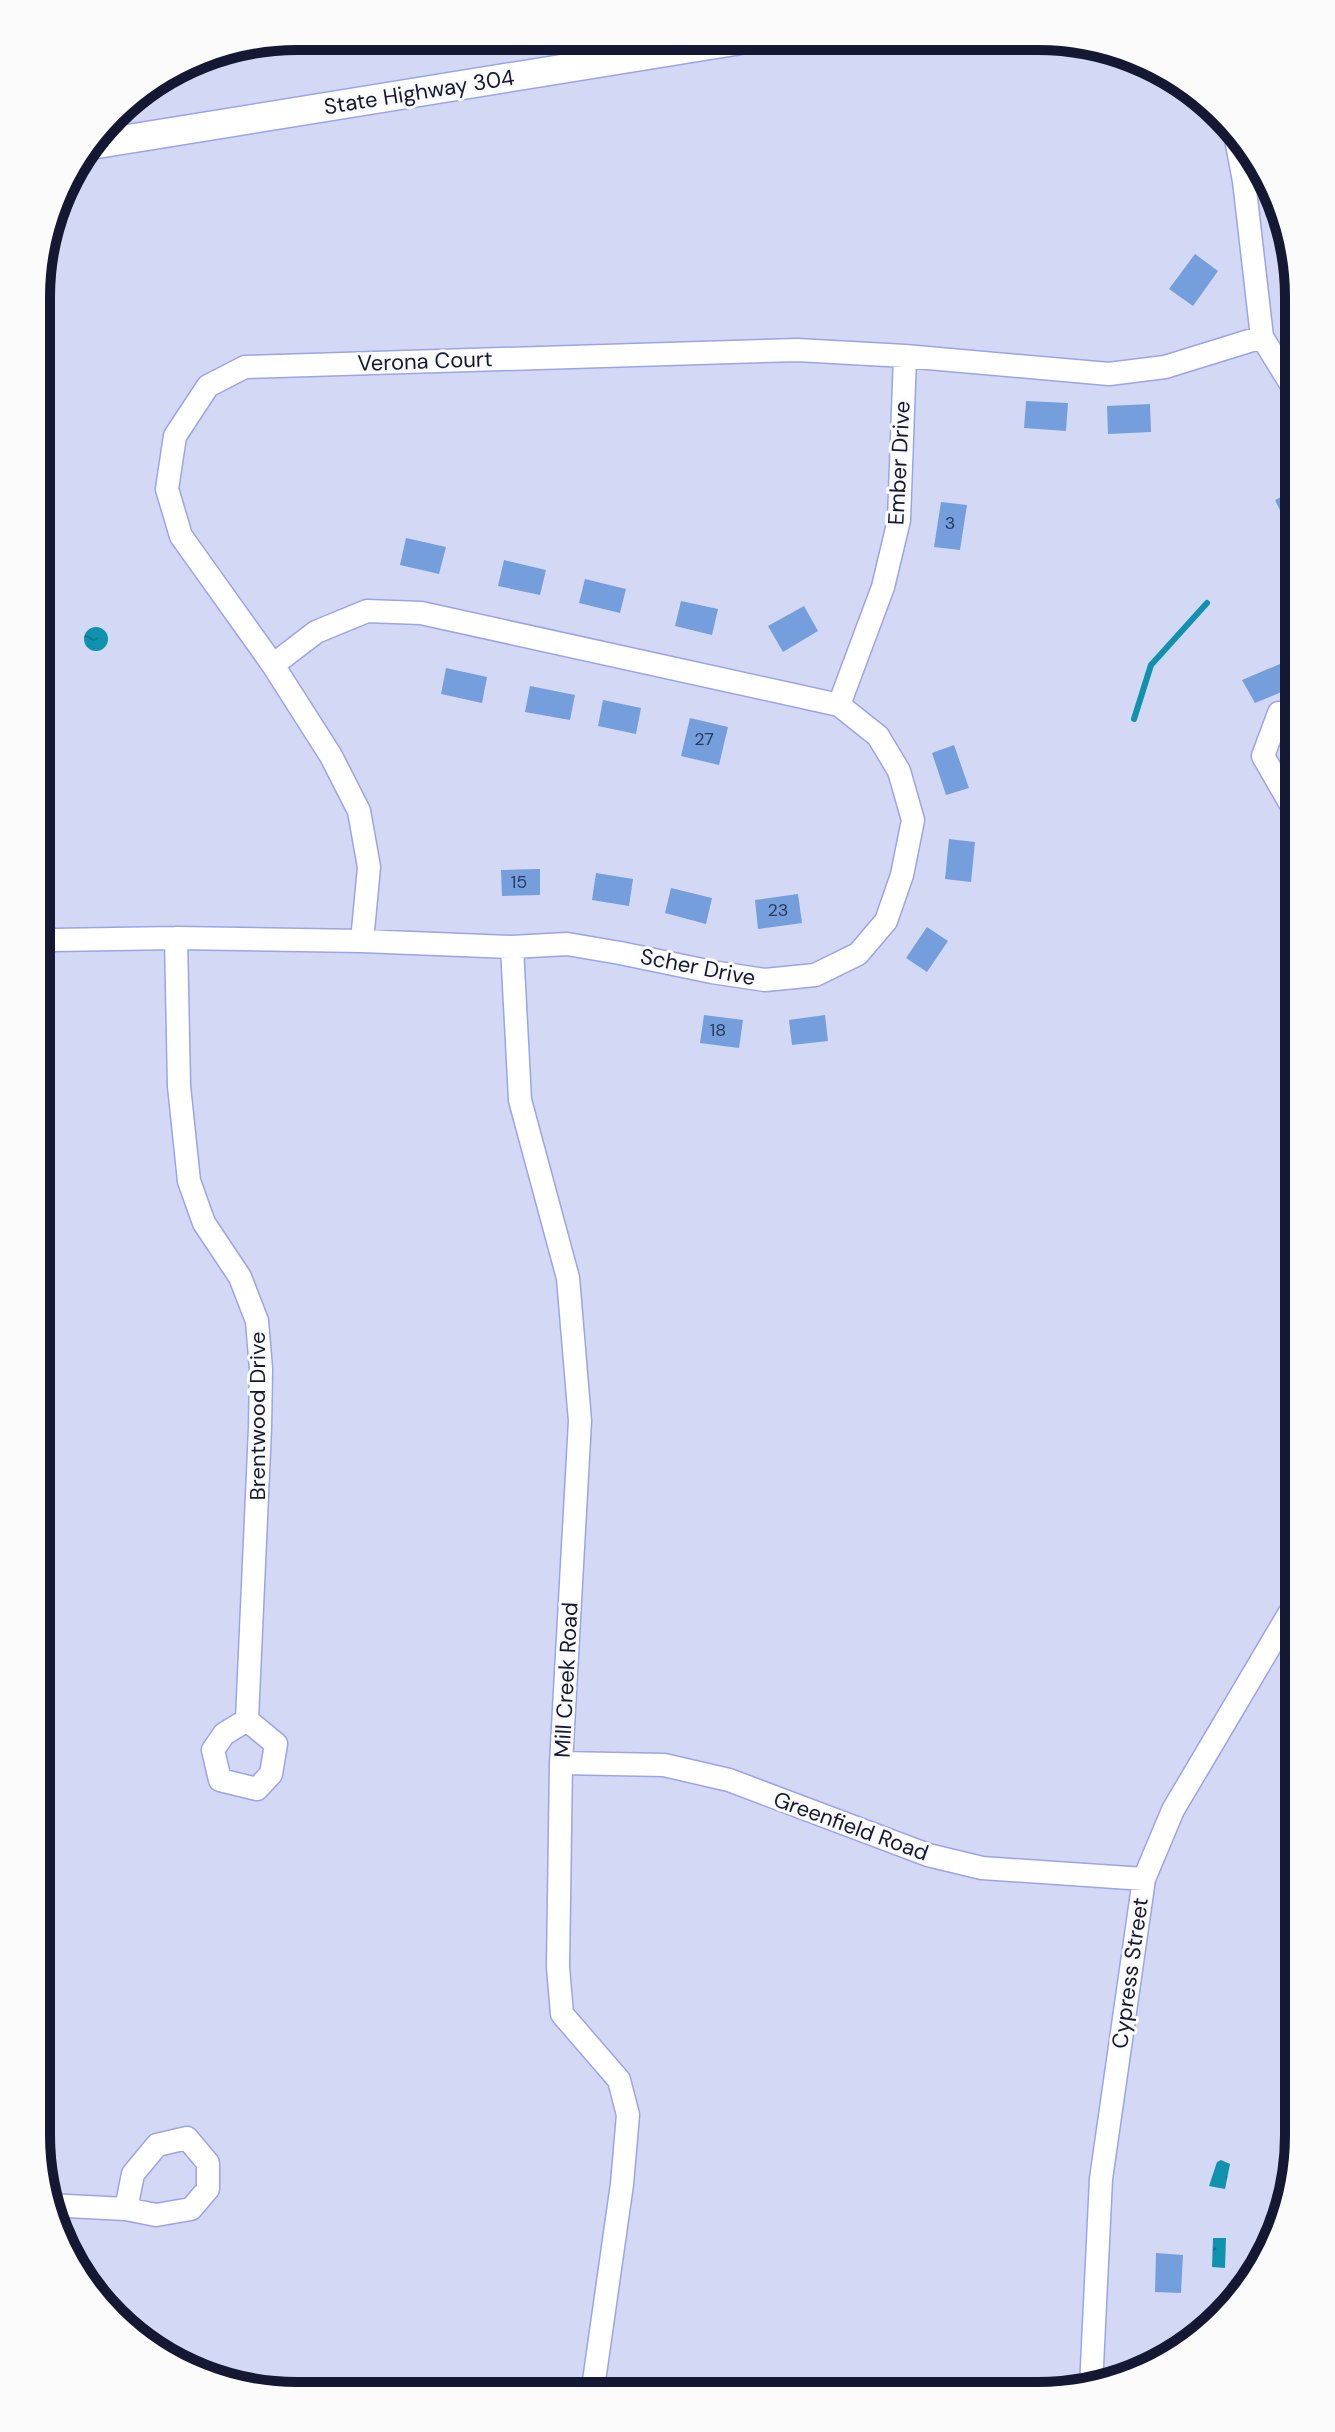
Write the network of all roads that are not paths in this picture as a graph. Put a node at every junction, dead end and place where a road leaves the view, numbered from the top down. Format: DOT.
graph roads {
  1 [pos="676,50"];
  2 [pos="105,143"];
  3 [pos="1239,154"];
  4 [pos="1262,337"];
  5 [pos="905,356"];
  6 [pos="1285,374"];
  7 [pos="273,665"];
  8 [pos="839,705"];
  9 [pos="1285,713"];
  10 [pos="1285,794"];
  11 [pos="176,938"];
  12 [pos="50,941"];
  13 [pos="362,941"];
  14 [pos="512,947"];
  15 [pos="1284,1622"];
  16 [pos="247,1720"];
  17 [pos="561,1763"];
  18 [pos="1144,1879"];
  19 [pos="61,2206"];
  20 [pos="126,2209"];
  21 [pos="1092,2376"];
  22 [pos="594,2382"];
  1 -- 2 [label="main road, State Highway 304"];
  3 -- 4 [label="street"];
  4 -- 5 [label="street, Verona Court"];
  4 -- 6 [label="street"];
  5 -- 7 [label="street, Verona Court"];
  5 -- 8 [label="street, Ember Drive"];
  7 -- 8 [label="street, Scher Drive"];
  7 -- 13 [label="street, Verona Court"];
  8 -- 14 [label="street, Scher Drive"];
  9 -- 10 [label="street"];
  11 -- 12 [label="street, Scher Drive"];
  11 -- 13 [label="street, Scher Drive"];
  11 -- 16 [label="street, Brentwood Drive"];
  13 -- 14 [label="street, Scher Drive"];
  14 -- 17 [label="street, Mill Creek Road"];
  15 -- 18 [label="street, Cypress Street"];
  17 -- 18 [label="street, Greenfield Road"];
  17 -- 22 [label="street, Mill Creek Road"];
  18 -- 21 [label="street, Cypress Street"];
  19 -- 20 [label="street"];
}
